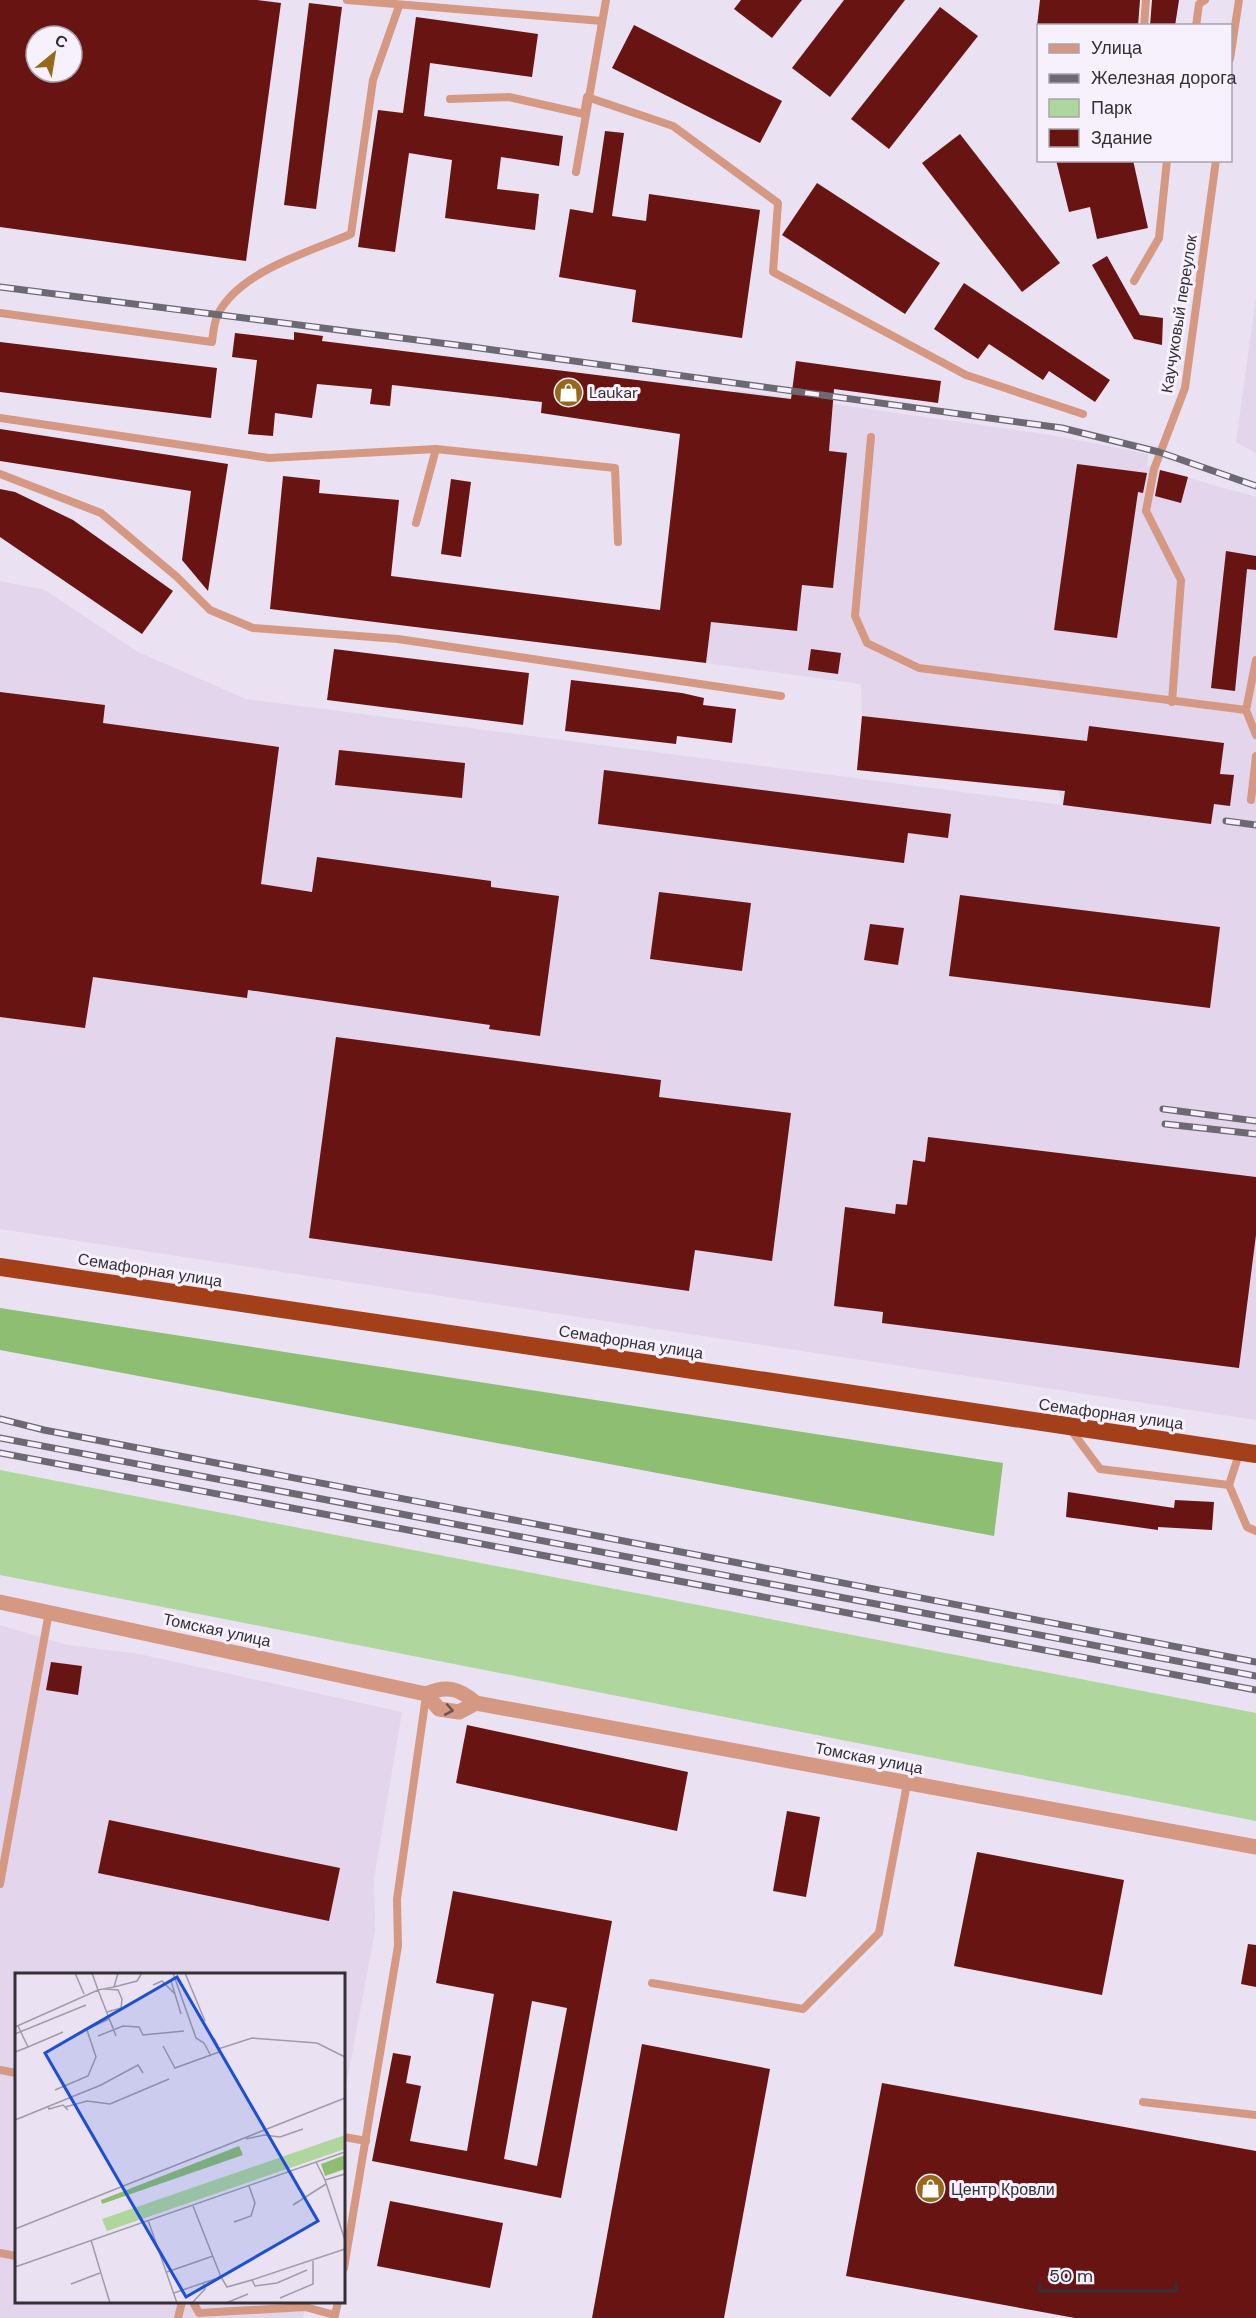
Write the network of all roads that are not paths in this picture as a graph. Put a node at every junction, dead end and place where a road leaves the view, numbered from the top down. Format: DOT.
graph roads {
  1 [pos="347,0"];
  2 [pos="606,0"];
  3 [pos="1146,0"];
  4 [pos="1205,0"];
  5 [pos="1239,0"];
  6 [pos="399,6"];
  7 [pos="602,21"];
  8 [pos="1144,24"];
  9 [pos="1196,24"];
  10 [pos="1232,46"];
  11 [pos="587,97"];
  12 [pos="450,99"];
  13 [pos="584,114"];
  14 [pos="1167,162"];
  15 [pos="1216,162"];
  16 [pos="576,172"];
  17 [pos="1134,281"];
  18 [pos="0,313"];
  19 [pos="1083,414"];
  20 [pos="0,418"];
  21 [pos="871,437"];
  22 [pos="436,449"];
  23 [pos="0,474"];
  24 [pos="416,523"];
  25 [pos="618,542"];
  26 [pos="1256,660"];
  27 [pos="1254,686"];
  28 [pos="781,696"];
  29 [pos="1172,702"];
  30 [pos="1246,710"];
  31 [pos="1256,735"];
  32 [pos="1256,756"];
  33 [pos="1251,800"];
  34 [pos="0,1267"];
  35 [pos="1069,1428"];
  36 [pos="1248,1452"];
  37 [pos="1229,1485"];
  38 [pos="1256,1532"];
  39 [pos="0,1602"];
  40 [pos="50,1612"];
  41 [pos="426,1694"];
  42 [pos="907,1784"];
  43 [pos="1256,1847"];
  44 [pos="0,1884"];
  45 [pos="652,1983"];
  46 [pos="0,2070"];
  47 [pos="15,2073"];
  48 [pos="1143,2102"];
  49 [pos="1256,2115"];
  50 [pos="345,2137"];
  51 [pos="366,2140"];
  52 [pos="0,2253"];
  53 [pos="15,2256"];
  54 [pos="345,2262"];
  55 [pos="182,2303"];
  56 [pos="194,2303"];
  57 [pos="335,2317"];
  58 [pos="178,2318"];
  1 -- 6 [label="lane"];
  2 -- 7 [label="lane"];
  3 -- 8 [label="lane"];
  4 -- 9 [label="lane"];
  5 -- 10 [label="lane"];
  6 -- 7 [label="lane"];
  6 -- 18 [label="lane"];
  7 -- 11 [label="lane"];
  11 -- 13 [label="lane"];
  11 -- 19 [label="lane"];
  12 -- 13 [label="lane"];
  13 -- 16 [label="lane"];
  14 -- 17 [label="lane"];
  15 -- 29 [label="lane, Каучуковый переулок"];
  20 -- 22 [label="lane"];
  21 -- 29 [label="lane"];
  22 -- 24 [label="lane"];
  22 -- 25 [label="lane"];
  23 -- 28 [label="lane"];
  26 -- 27 [label="lane"];
  27 -- 30 [label="lane"];
  29 -- 30 [label="lane"];
  30 -- 31 [label="lane"];
  32 -- 33 [label="lane"];
  34 -- 35 [label="highway, Семафорная улица"];
  35 -- 36 [label="highway, Семафорная улица"];
  35 -- 37 [label="lane"];
  36 -- 37 [label="lane"];
  37 -- 38 [label="lane"];
  39 -- 40 [label="street, Томская улица"];
  40 -- 41 [label="street, Томская улица"];
  40 -- 44 [label="lane"];
  41 -- 42 [label="street, Томская улица"];
  41 -- 51 [label="lane"];
  42 -- 43 [label="street, Томская улица"];
  42 -- 45 [label="lane"];
  46 -- 47 [label="lane"];
  48 -- 49 [label="lane"];
  50 -- 51 [label="lane"];
  51 -- 54 [label="lane"];
  52 -- 53 [label="lane"];
  55 -- 58 [label="lane"];
  56 -- 57 [label="lane"];
}
